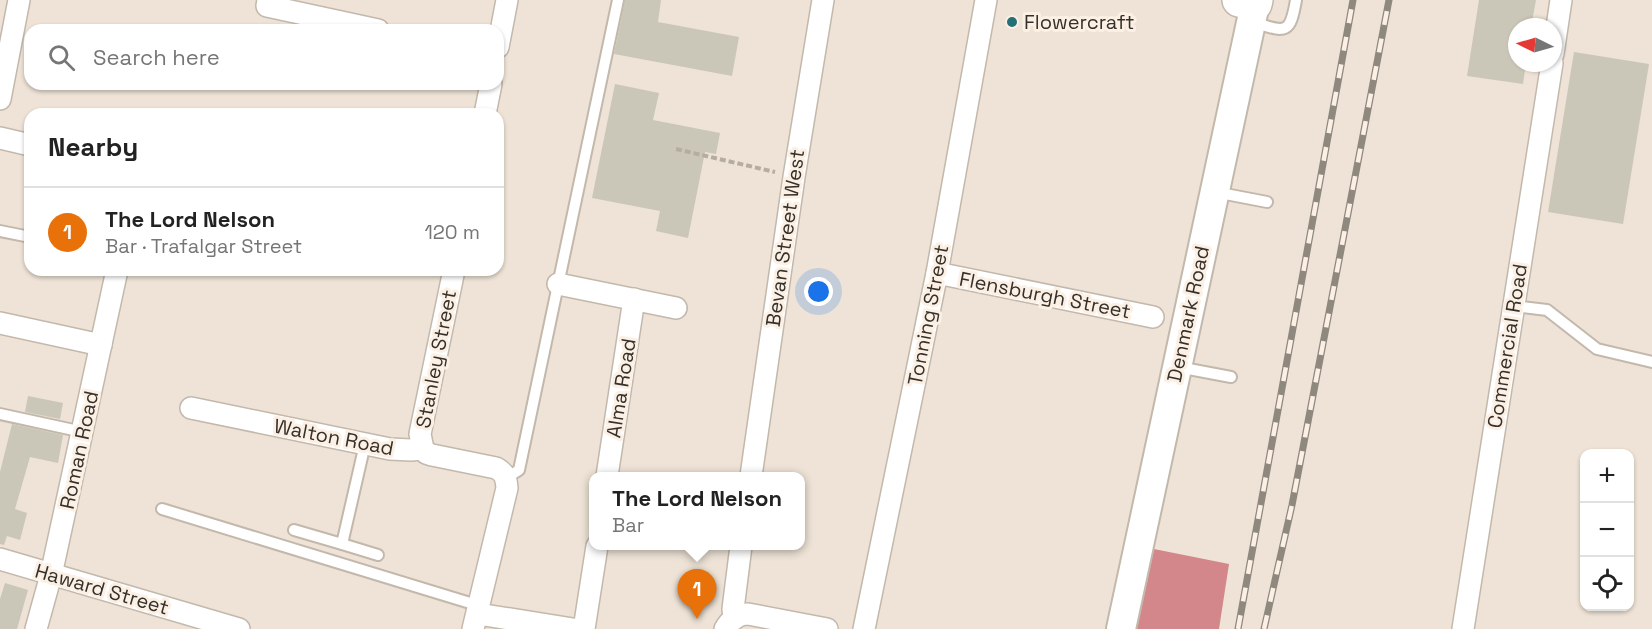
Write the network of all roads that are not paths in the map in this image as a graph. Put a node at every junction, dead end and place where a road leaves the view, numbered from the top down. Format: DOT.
graph roads {
  1 [pos="20,0"];
  2 [pos="507,0"];
  3 [pos="618,0"];
  4 [pos="823,0"];
  5 [pos="986,0"];
  6 [pos="1296,0"];
  7 [pos="1562,0"];
  8 [pos="268,3"];
  9 [pos="1251,6"];
  10 [pos="1559,18"];
  11 [pos="354,24"];
  12 [pos="502,24"];
  13 [pos="1551,72"];
  14 [pos="490,90"];
  15 [pos="0,99"];
  16 [pos="486,108"];
  17 [pos="0,138"];
  18 [pos="24,144"];
  19 [pos="1214,192"];
  20 [pos="1268,202"];
  21 [pos="0,231"];
  22 [pos="24,236"];
  23 [pos="937,273"];
  24 [pos="116,276"];
  25 [pos="453,276"];
  26 [pos="558,284"];
  27 [pos="634,299"];
  28 [pos="1514,306"];
  29 [pos="676,308"];
  30 [pos="1153,317"];
  31 [pos="0,323"];
  32 [pos="101,345"];
  33 [pos="1652,362"];
  34 [pos="1177,367"];
  35 [pos="1231,377"];
  36 [pos="191,408"];
  37 [pos="0,414"];
  38 [pos="83,432"];
  39 [pos="365,444"];
  40 [pos="423,448"];
  41 [pos="608,472"];
  42 [pos="752,472"];
  43 [pos="506,478"];
  44 [pos="162,508"];
  45 [pos="294,530"];
  46 [pos="342,544"];
  47 [pos="596,550"];
  48 [pos="740,550"];
  49 [pos="378,555"];
  50 [pos="0,559"];
  51 [pos="51,575"];
  52 [pos="477,616"];
  53 [pos="729,624"];
  54 [pos="234,628"];
  55 [pos="36,629"];
  56 [pos="573,629"];
  57 [pos="584,629"];
  58 [pos="827,629"];
  59 [pos="864,629"];
  60 [pos="1121,629"];
  61 [pos="1463,629"];
  1 -- 15 [label="street"];
  2 -- 12 [label="street"];
  3 -- 26 [label="lane"];
  4 -- 42 [label="street, Bevan Street West"];
  5 -- 23 [label="street, Tonning Street"];
  6 -- 9 [label="lane"];
  7 -- 10 [label="street"];
  8 -- 11 [label="street"];
  9 -- 19 [label="street, Denmark Road"];
  13 -- 28 [label="street, Commercial Road"];
  14 -- 16 [label="street"];
  17 -- 18 [label="street"];
  19 -- 20 [label="lane"];
  19 -- 34 [label="street, Denmark Road"];
  21 -- 22 [label="lane"];
  23 -- 30 [label="street, Flensburgh Street"];
  23 -- 59 [label="street, Tonning Street"];
  24 -- 32 [label="street, Roman Road"];
  25 -- 40 [label="street, Stanley Street"];
  26 -- 27 [label="street"];
  26 -- 43 [label="lane"];
  27 -- 29 [label="street"];
  27 -- 41 [label="street, Alma Road"];
  28 -- 33 [label="lane"];
  28 -- 61 [label="street, Commercial Road"];
  31 -- 32 [label="street"];
  32 -- 38 [label="street, Roman Road"];
  34 -- 35 [label="lane"];
  34 -- 60 [label="street, Denmark Road"];
  36 -- 39 [label="street, Walton Road"];
  37 -- 38 [label="lane"];
  38 -- 51 [label="street, Roman Road"];
  39 -- 40 [label="street, Walton Road"];
  39 -- 46 [label="lane"];
  40 -- 43 [label="street, Walton Road"];
  43 -- 52 [label="street"];
  44 -- 52 [label="lane"];
  45 -- 46 [label="lane"];
  46 -- 49 [label="lane"];
  47 -- 57 [label="street"];
  48 -- 53 [label="street"];
  50 -- 51 [label="street, Haward Street"];
  51 -- 54 [label="street, Haward Street"];
  51 -- 55 [label="street, Roman Road"];
  52 -- 56 [label="street"];
  53 -- 58 [label="street"];
}
